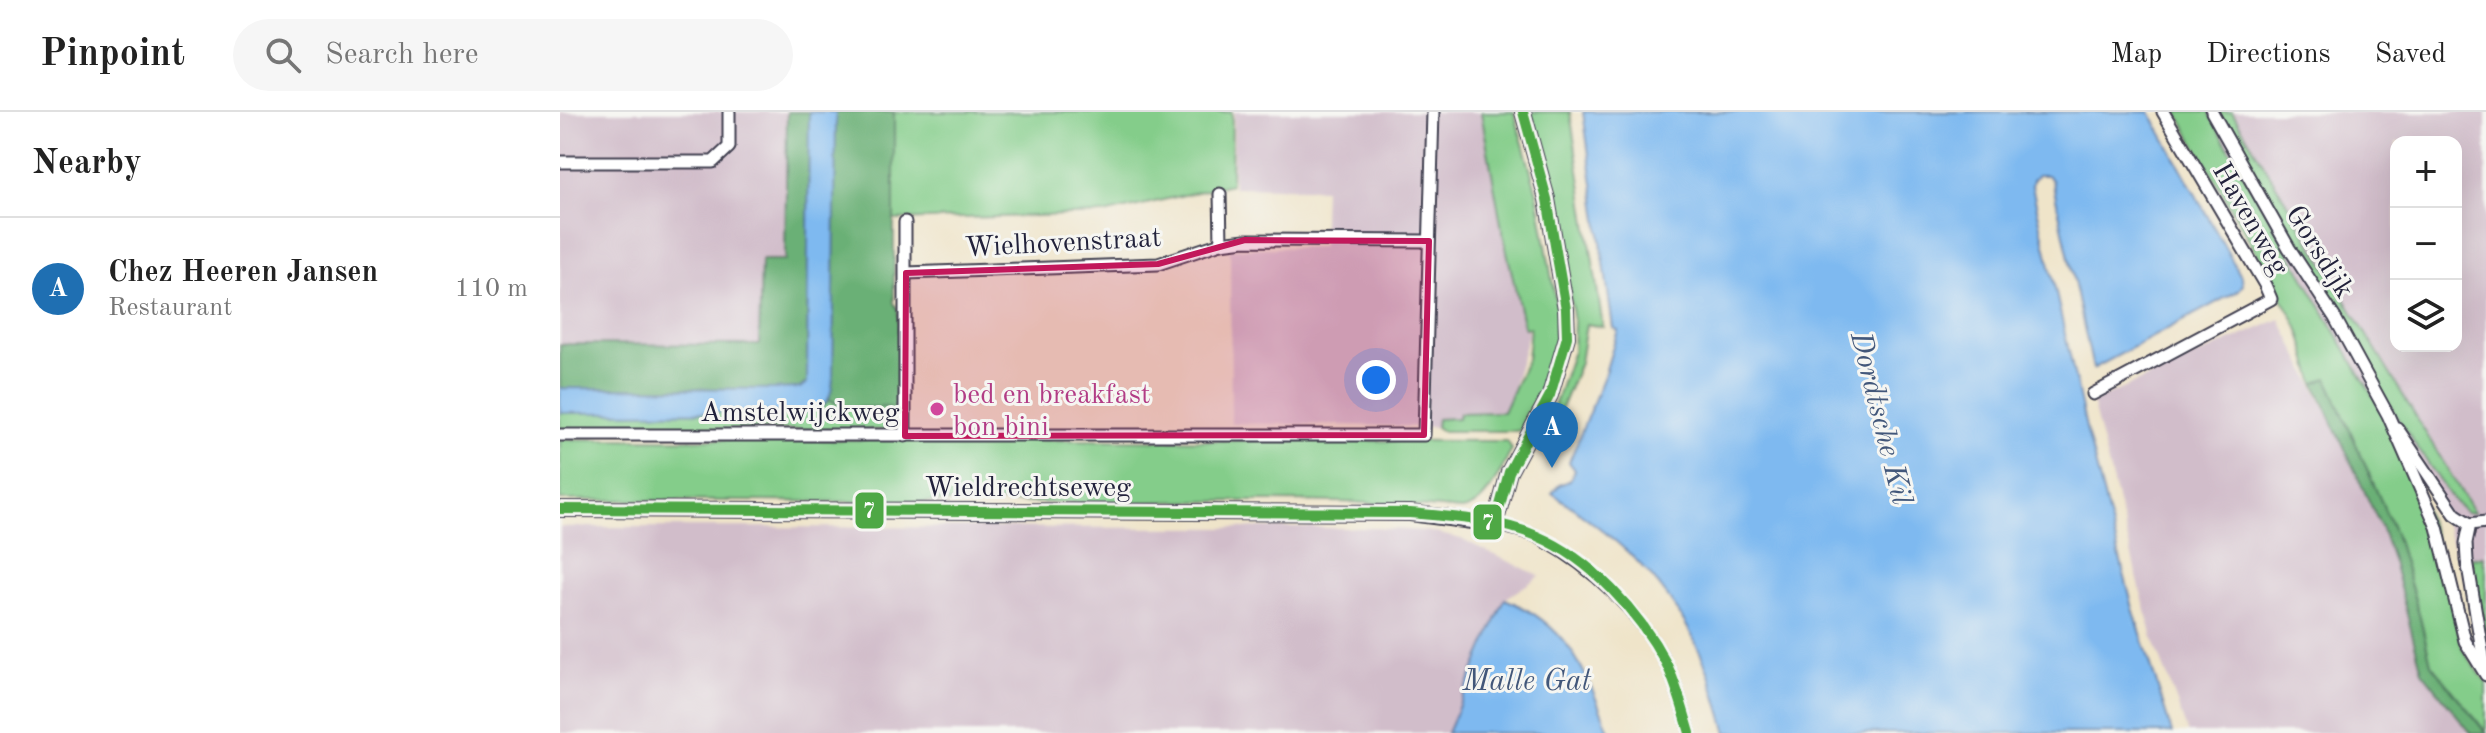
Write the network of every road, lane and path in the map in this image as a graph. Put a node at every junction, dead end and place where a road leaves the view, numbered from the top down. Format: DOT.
graph roads {
  1 [pos="729,112"];
  2 [pos="1433,112"];
  3 [pos="1523,112"];
  4 [pos="2163,112"];
  5 [pos="2212,112"];
  6 [pos="560,162"];
  7 [pos="1220,194"];
  8 [pos="905,222"];
  9 [pos="1429,241"];
  10 [pos="1221,243"];
  11 [pos="906,273"];
  12 [pos="2093,394"];
  13 [pos="2388,415"];
  14 [pos="560,435"];
  15 [pos="905,436"];
  16 [pos="560,509"];
  17 [pos="2486,522"];
  18 [pos="1495,524"];
  19 [pos="2470,524"];
  20 [pos="2486,674"];
  21 [pos="1690,733"];
  1 -- 6 [label="street"];
  2 -- 9 [label="street"];
  3 -- 18 [label="street"];
  4 -- 12 [label="street, Havenweg"];
  5 -- 13 [label="street, Gorsdijk"];
  7 -- 10 [label="street"];
  8 -- 11 [label="street"];
  9 -- 10 [label="street, Wielhovenstraat"];
  9 -- 15 [label="street, Amstelwijckweg"];
  10 -- 11 [label="street, Wielhovenstraat"];
  11 -- 15 [label="street"];
  13 -- 19 [label="street, Gorsdijk"];
  13 -- 20 [label="street, Gorsdijk"];
  14 -- 15 [label="street, Amstelwijckweg"];
  16 -- 18 [label="street, Wieldrechtseweg"];
  17 -- 19 [label="street"];
  18 -- 21 [label="street"];
  19 -- 20 [label="street, Gorsdijk"];
}
